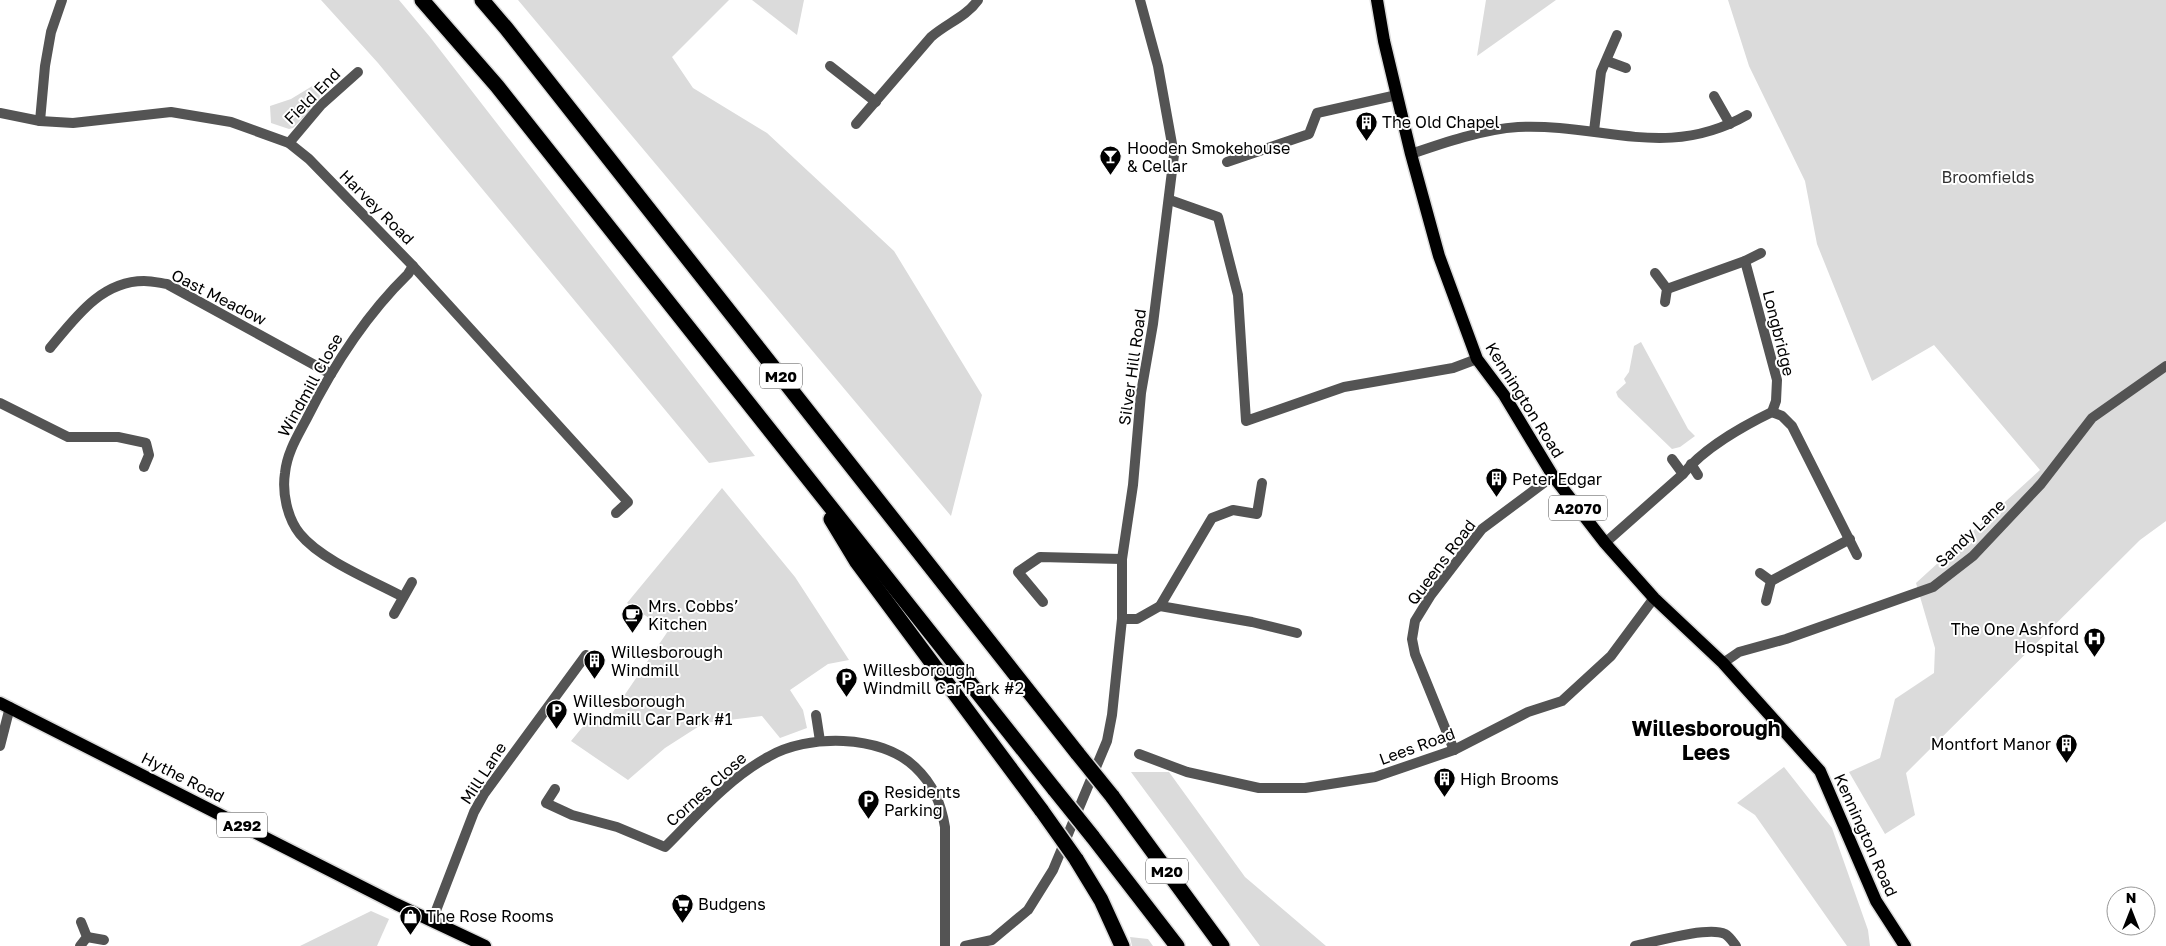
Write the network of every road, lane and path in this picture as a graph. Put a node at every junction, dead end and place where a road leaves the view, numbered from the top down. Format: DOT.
graph roads {
  1 [pos="62,0"];
  2 [pos="422,0"];
  3 [pos="482,0"];
  4 [pos="978,0"];
  5 [pos="1140,0"];
  6 [pos="1377,0"];
  7 [pos="1617,35"];
  8 [pos="1607,61"];
  9 [pos="830,66"];
  10 [pos="1626,68"];
  11 [pos="358,72"];
  12 [pos="1397,95"];
  13 [pos="1714,96"];
  14 [pos="876,102"];
  15 [pos="0,113"];
  16 [pos="1746,115"];
  17 [pos="40,121"];
  18 [pos="856,124"];
  19 [pos="1730,124"];
  20 [pos="1594,131"];
  21 [pos="289,142"];
  22 [pos="1411,154"];
  23 [pos="1228,162"];
  24 [pos="1170,200"];
  25 [pos="1761,253"];
  26 [pos="1746,261"];
  27 [pos="413,266"];
  28 [pos="1655,273"];
  29 [pos="1667,289"];
  30 [pos="1665,302"];
  31 [pos="50,348"];
  32 [pos="1477,359"];
  33 [pos="2166,366"];
  34 [pos="331,374"];
  35 [pos="0,403"];
  36 [pos="1772,412"];
  37 [pos="1672,459"];
  38 [pos="797,462"];
  39 [pos="1691,464"];
  40 [pos="144,467"];
  41 [pos="1682,474"];
  42 [pos="1698,475"];
  43 [pos="1553,476"];
  44 [pos="1262,482"];
  45 [pos="616,513"];
  46 [pos="1850,540"];
  47 [pos="1605,543"];
  48 [pos="1857,555"];
  49 [pos="1122,559"];
  50 [pos="1760,573"];
  51 [pos="1771,581"];
  52 [pos="412,582"];
  53 [pos="403,597"];
  54 [pos="1654,598"];
  55 [pos="1766,601"];
  56 [pos="1043,602"];
  57 [pos="1160,606"];
  58 [pos="394,614"];
  59 [pos="1122,619"];
  60 [pos="1297,633"];
  61 [pos="586,655"];
  62 [pos="1723,663"];
  63 [pos="5,705"];
  64 [pos="816,715"];
  65 [pos="820,742"];
  66 [pos="0,746"];
  67 [pos="1454,750"];
  68 [pos="1139,754"];
  69 [pos="555,789"];
  70 [pos="432,921"];
  71 [pos="81,922"];
  72 [pos="87,937"];
  73 [pos="104,940"];
  74 [pos="80,946"];
  75 [pos="485,946"];
  76 [pos="945,946"];
  77 [pos="965,946"];
  78 [pos="1122,946"];
  79 [pos="1176,946"];
  80 [pos="1222,946"];
  81 [pos="1634,946"];
  82 [pos="1736,946"];
  83 [pos="1905,946"];
  1 -- 17 [label="street"];
  2 -- 38 [label="highway, M20"];
  3 -- 80 [label="highway, M20, bridge"];
  4 -- 14 [label="street"];
  5 -- 24 [label="street, Silver Hill Road"];
  6 -- 12 [label="main road, Kennington Road / A2070"];
  7 -- 8 [label="street"];
  8 -- 10 [label="street"];
  8 -- 20 [label="street"];
  9 -- 14 [label="street"];
  11 -- 21 [label="street, Field End"];
  12 -- 22 [label="main road, Kennington Road / A2070"];
  12 -- 23 [label="street"];
  13 -- 19 [label="street"];
  14 -- 18 [label="street"];
  15 -- 17 [label="street, Harvey Road"];
  16 -- 19 [label="street"];
  17 -- 21 [label="street, Harvey Road"];
  19 -- 20 [label="street"];
  20 -- 22 [label="street"];
  21 -- 27 [label="street, Harvey Road"];
  22 -- 32 [label="main road, Kennington Road / A2070"];
  24 -- 32 [label="street"];
  24 -- 49 [label="street, Silver Hill Road"];
  25 -- 26 [label="street"];
  26 -- 29 [label="street"];
  26 -- 36 [label="street, Longbridge"];
  27 -- 34 [label="street, Windmill Close"];
  27 -- 45 [label="street, Harvey Road"];
  28 -- 29 [label="street"];
  29 -- 30 [label="street"];
  31 -- 34 [label="street, Oast Meadow"];
  32 -- 43 [label="main road, Kennington Road / A2070"];
  33 -- 62 [label="street, Sandy Lane"];
  34 -- 53 [label="street, Windmill Close"];
  35 -- 40 [label="street"];
  36 -- 39 [label="street"];
  36 -- 46 [label="street"];
  37 -- 41 [label="street"];
  38 -- 78 [label="highway, M20, bridge"];
  38 -- 79 [label="highway, M20, bridge"];
  39 -- 41 [label="street"];
  39 -- 42 [label="street"];
  41 -- 47 [label="street"];
  43 -- 47 [label="main road, Kennington Road / A2070"];
  43 -- 67 [label="street, Queens Road"];
  44 -- 57 [label="street"];
  46 -- 48 [label="street"];
  46 -- 51 [label="street"];
  47 -- 54 [label="main road, Kennington Road / A2070"];
  49 -- 56 [label="street"];
  49 -- 59 [label="street, Silver Hill Road"];
  50 -- 51 [label="street"];
  51 -- 55 [label="street"];
  52 -- 53 [label="street"];
  53 -- 58 [label="street"];
  54 -- 62 [label="main road, Kennington Road / A2070"];
  54 -- 67 [label="street, Lees Road"];
  57 -- 59 [label="street"];
  57 -- 60 [label="street"];
  59 -- 77 [label="street, Silver Hill Road"];
  61 -- 70 [label="street, Mill Lane"];
  62 -- 83 [label="main road, Kennington Road / A2070"];
  63 -- 66 [label="street"];
  63 -- 70 [label="main road, Hythe Road / A292"];
  64 -- 65 [label="street"];
  65 -- 69 [label="street, Cornes Close"];
  65 -- 76 [label="street, Cornes Close"];
  67 -- 68 [label="street, Lees Road"];
  70 -- 75 [label="main road, Hythe Road / A292"];
  71 -- 72 [label="street"];
  72 -- 73 [label="street"];
  72 -- 74 [label="street"];
  81 -- 82 [label="street"];
}
